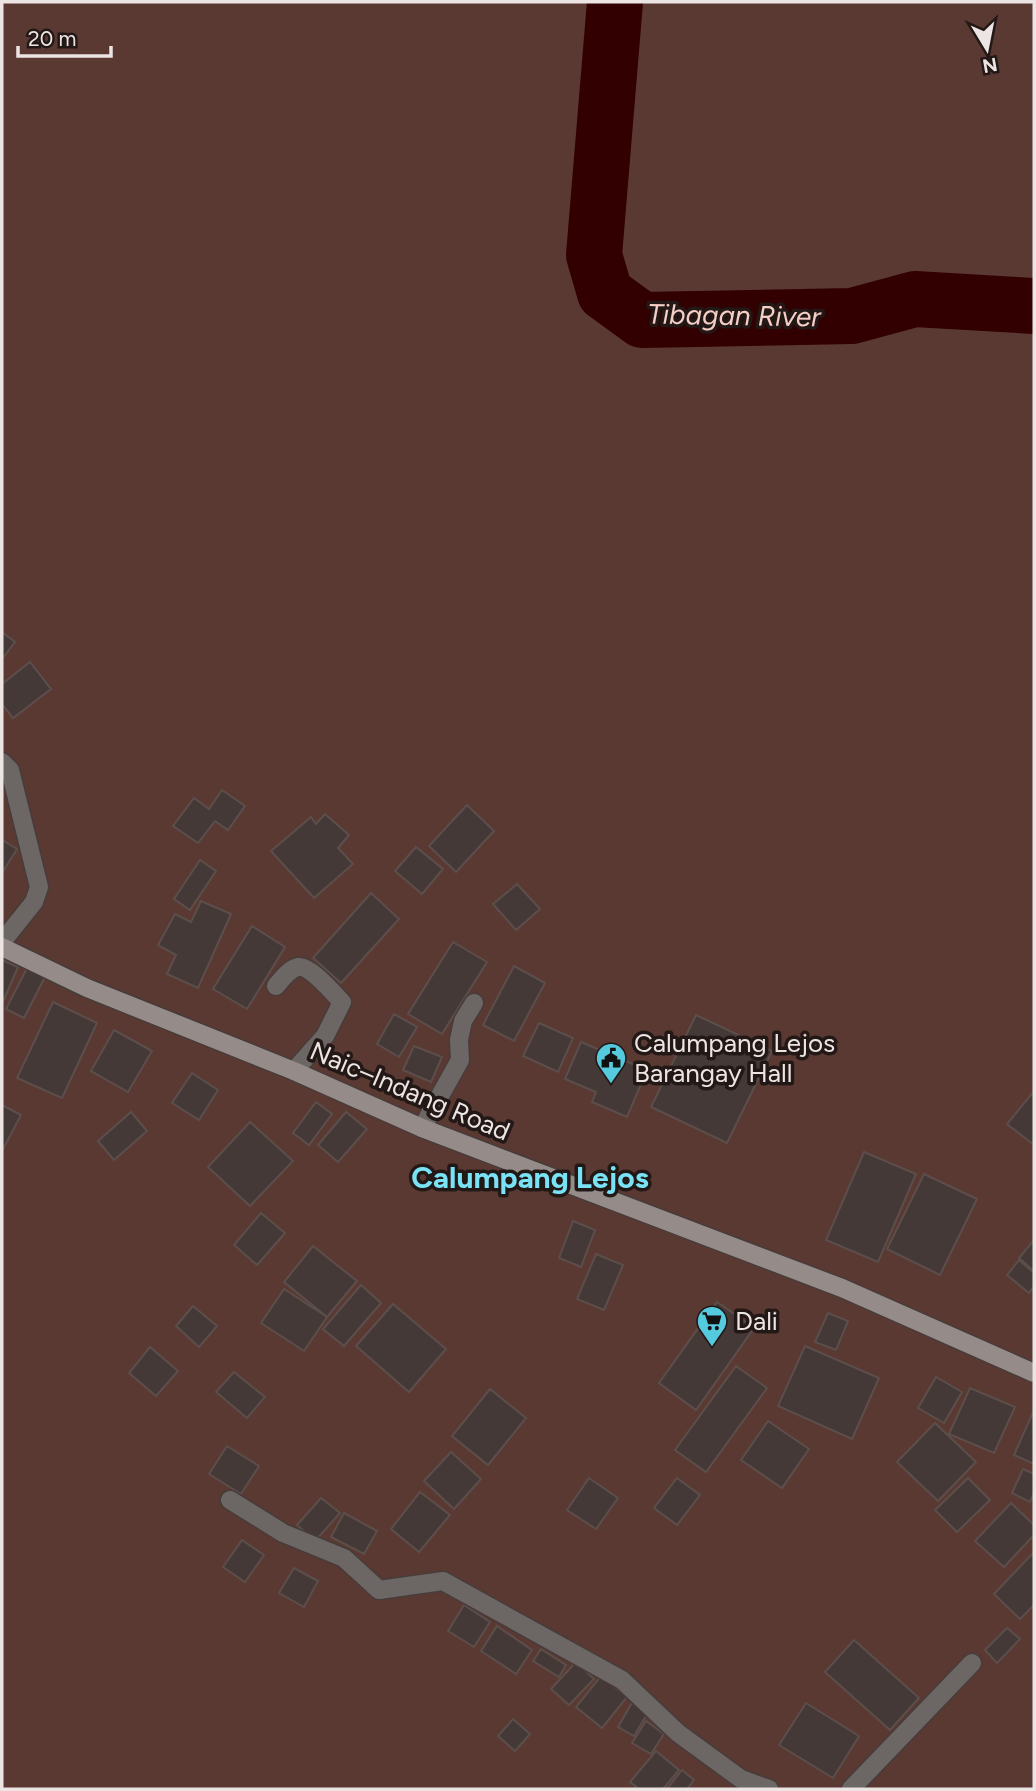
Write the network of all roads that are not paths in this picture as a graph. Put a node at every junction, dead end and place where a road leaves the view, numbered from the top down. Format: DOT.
graph roads {
  1 [pos="2,761"];
  2 [pos="2,945"];
  3 [pos="276,986"];
  4 [pos="474,1003"];
  5 [pos="294,1071"];
  6 [pos="422,1128"];
  7 [pos="1034,1373"];
  8 [pos="230,1500"];
  9 [pos="972,1664"];
  10 [pos="769,1789"];
  11 [pos="851,1789"];
  1 -- 2 [label="street"];
  2 -- 5 [label="main road, Naic–Indang Road"];
  3 -- 5 [label="street"];
  4 -- 6 [label="street"];
  5 -- 6 [label="main road, Naic–Indang Road"];
  6 -- 7 [label="main road, Naic–Indang Road"];
  8 -- 10 [label="street"];
  9 -- 11 [label="street"];
}
